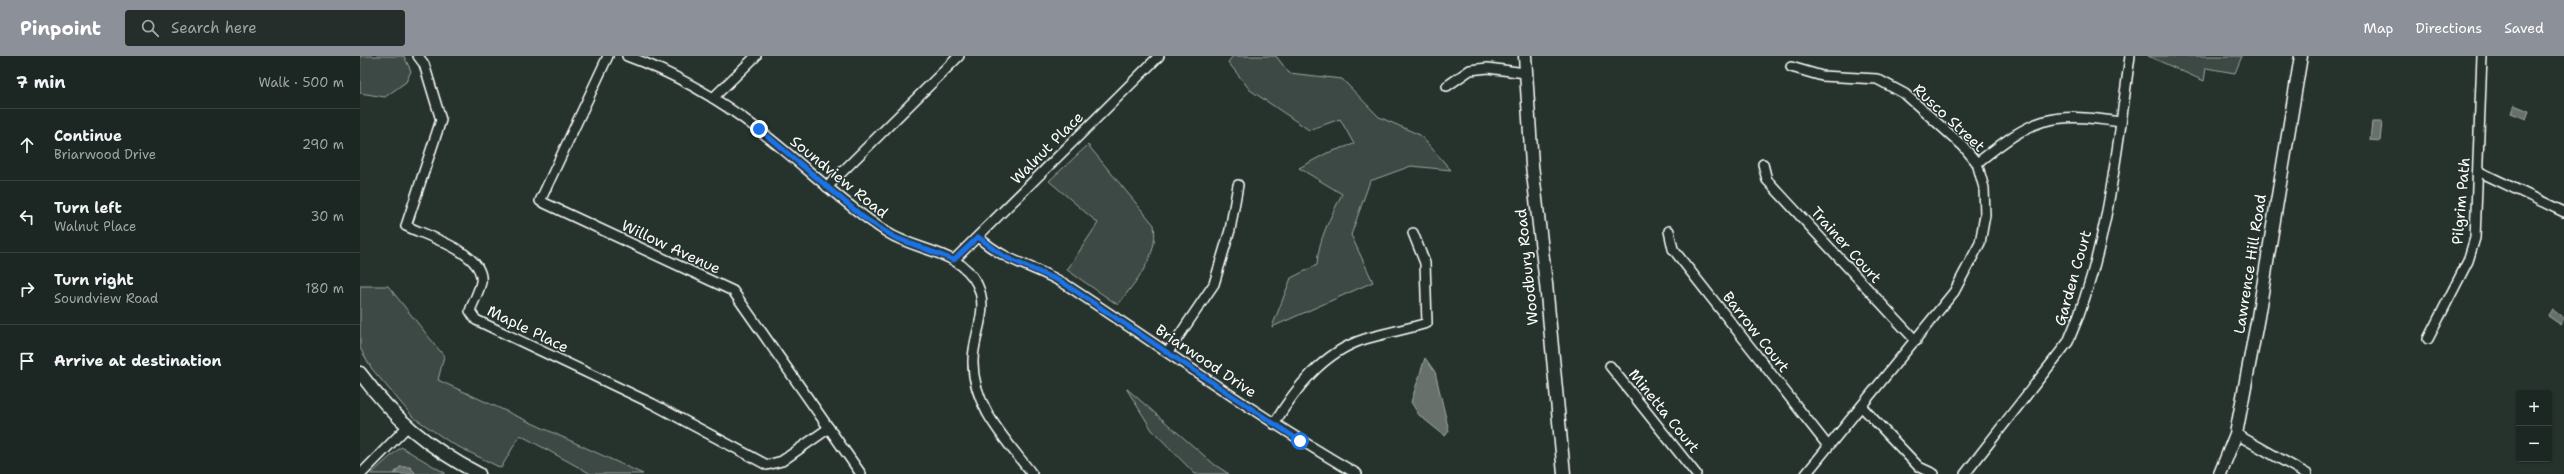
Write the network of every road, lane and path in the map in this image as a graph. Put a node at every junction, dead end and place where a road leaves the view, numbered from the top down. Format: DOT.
graph roads {
  1 [pos="418,56"];
  2 [pos="608,56"];
  3 [pos="627,56"];
  4 [pos="756,56"];
  5 [pos="959,56"];
  6 [pos="1159,56"];
  7 [pos="1525,56"];
  8 [pos="2130,56"];
  9 [pos="2301,56"];
  10 [pos="2482,56"];
  11 [pos="1791,67"];
  12 [pos="1525,73"];
  13 [pos="1448,86"];
  14 [pos="713,98"];
  15 [pos="2121,122"];
  16 [pos="1977,163"];
  17 [pos="1763,164"];
  18 [pos="2480,172"];
  19 [pos="1238,184"];
  20 [pos="827,187"];
  21 [pos="2564,212"];
  22 [pos="1669,231"];
  23 [pos="1413,233"];
  24 [pos="978,237"];
  25 [pos="954,260"];
  26 [pos="2428,339"];
  27 [pos="1916,341"];
  28 [pos="1168,352"];
  29 [pos="1610,366"];
  30 [pos="360,373"];
  31 [pos="1862,406"];
  32 [pos="1274,424"];
  33 [pos="407,428"];
  34 [pos="829,428"];
  35 [pos="2236,434"];
  36 [pos="1828,446"];
  37 [pos="361,474"];
  38 [pos="479,474"];
  39 [pos="861,474"];
  40 [pos="1032,474"];
  41 [pos="1357,474"];
  42 [pos="1564,474"];
  43 [pos="1696,474"];
  44 [pos="1806,474"];
  45 [pos="1934,474"];
  46 [pos="1965,474"];
  47 [pos="2220,474"];
  48 [pos="2307,474"];
  1 -- 34 [label="street, Maple Place"];
  2 -- 34 [label="street, Willow Avenue"];
  3 -- 14 [label="street, Soundview Road"];
  4 -- 14 [label="street"];
  5 -- 20 [label="street"];
  6 -- 24 [label="street, Walnut Place"];
  7 -- 12 [label="main road, Woodbury Road"];
  8 -- 15 [label="street, Garden Court"];
  9 -- 35 [label="main road, Lawrence Hill Road"];
  10 -- 18 [label="street, Pilgrim Path"];
  11 -- 16 [label="street, Rusco Street"];
  12 -- 13 [label="street"];
  12 -- 42 [label="main road, Woodbury Road"];
  14 -- 20 [label="street, Soundview Road"];
  15 -- 16 [label="street"];
  15 -- 46 [label="street, Garden Court"];
  16 -- 27 [label="street, Rusco Street"];
  17 -- 27 [label="street, Trainer Court"];
  18 -- 21 [label="street"];
  18 -- 26 [label="street, Pilgrim Path"];
  19 -- 28 [label="street"];
  20 -- 25 [label="street, Soundview Road"];
  22 -- 36 [label="street, Barrow Court"];
  23 -- 32 [label="street"];
  24 -- 25 [label="street, Walnut Place"];
  24 -- 28 [label="street, Briarwood Drive"];
  25 -- 40 [label="street, Soundview Road"];
  27 -- 31 [label="street, Rusco Street"];
  28 -- 32 [label="street, Briarwood Drive"];
  29 -- 43 [label="street, Minetta Court"];
  30 -- 33 [label="main road"];
  31 -- 36 [label="street, Rusco Street"];
  31 -- 45 [label="street"];
  32 -- 41 [label="street, Briarwood Drive"];
  33 -- 37 [label="street"];
  33 -- 38 [label="main road"];
  34 -- 39 [label="street, Willow Avenue"];
  35 -- 47 [label="main road, Lawrence Hill Road"];
  35 -- 48 [label="street"];
  36 -- 44 [label="street, Rusco Street"];
}
